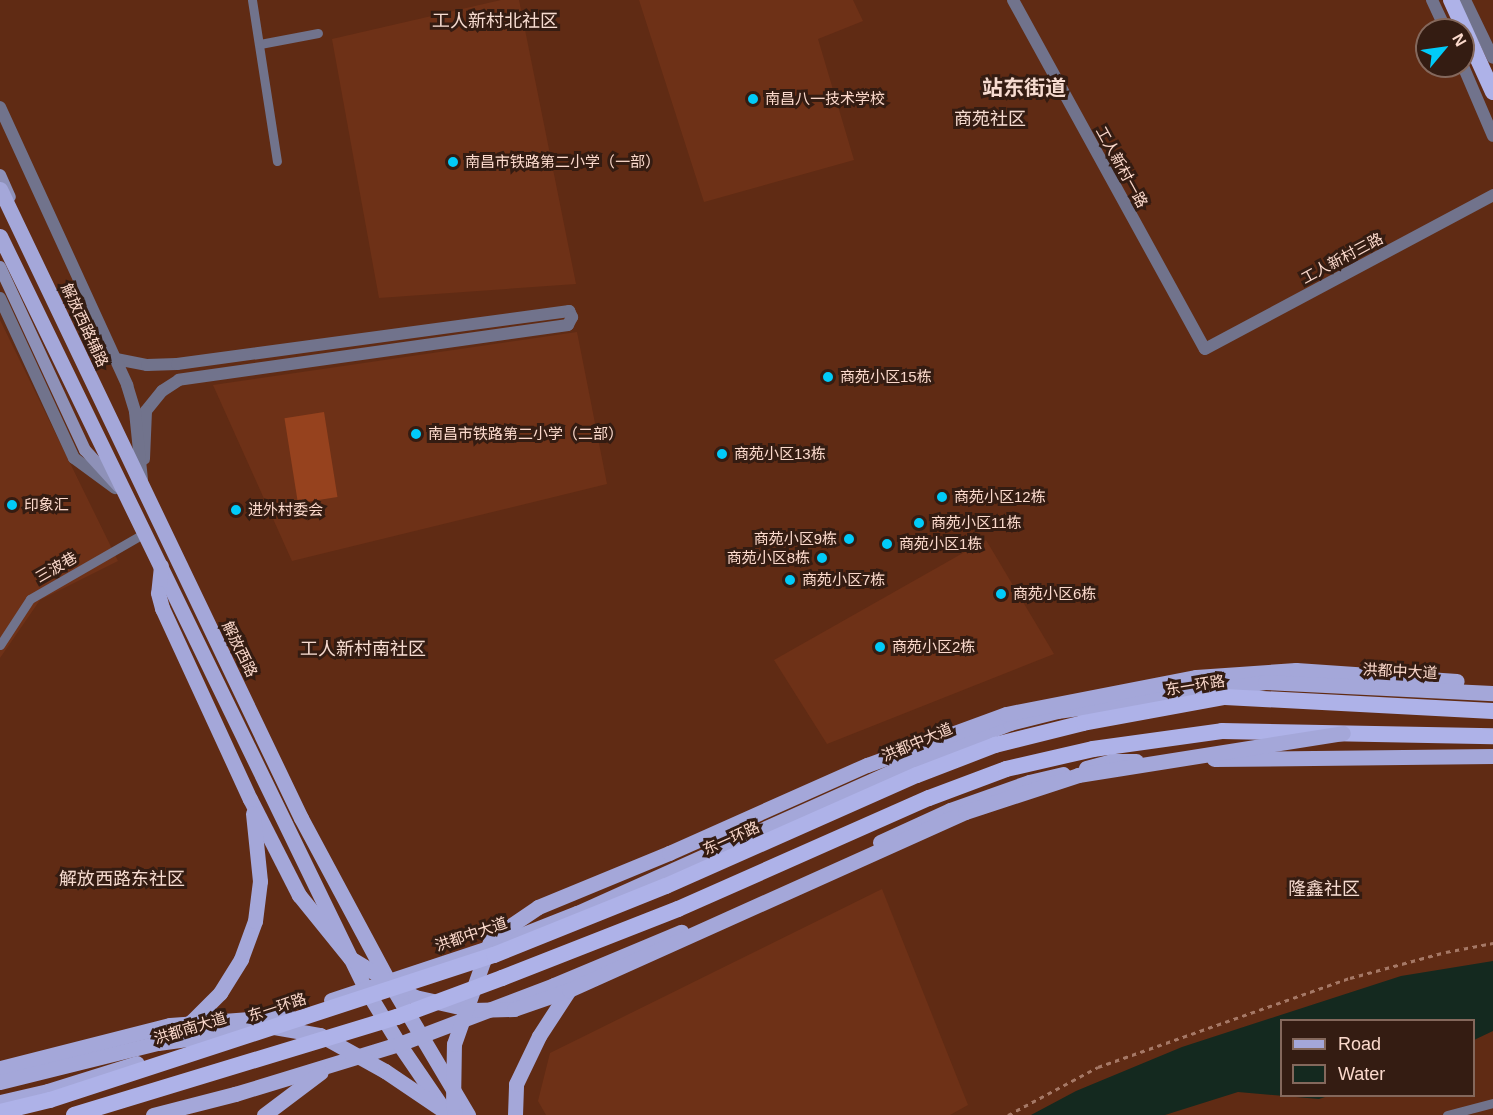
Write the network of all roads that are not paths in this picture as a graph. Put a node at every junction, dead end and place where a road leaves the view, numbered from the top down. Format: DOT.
graph roads {
  1 [pos="252,0"];
  2 [pos="1013,0"];
  3 [pos="1432,0"];
  4 [pos="1451,0"];
  5 [pos="1465,0"];
  6 [pos="1440,18"];
  7 [pos="318,33"];
  8 [pos="260,44"];
  9 [pos="1493,58"];
  10 [pos="1468,78"];
  11 [pos="1493,92"];
  12 [pos="0,107"];
  13 [pos="1493,136"];
  14 [pos="277,161"];
  15 [pos="0,174"];
  16 [pos="0,189"];
  17 [pos="1493,195"];
  18 [pos="0,237"];
  19 [pos="0,267"];
  20 [pos="0,298"];
  21 [pos="1205,349"];
  22 [pos="116,359"];
  23 [pos="143,487"];
  24 [pos="128,496"];
  25 [pos="145,533"];
  26 [pos="160,566"];
  27 [pos="0,645"];
  28 [pos="1493,683"];
  29 [pos="1493,693"];
  30 [pos="1493,711"];
  31 [pos="1343,733"];
  32 [pos="1493,736"];
  33 [pos="1493,756"];
  34 [pos="250,799"];
  35 [pos="388,981"];
  36 [pos="365,988"];
  37 [pos="569,990"];
  38 [pos="289,1016"];
  39 [pos="420,1036"];
  40 [pos="158,1043"];
  41 [pos="399,1044"];
  42 [pos="331,1065"];
  43 [pos="0,1068"];
  44 [pos="0,1082"];
  45 [pos="458,1099"];
  46 [pos="0,1102"];
  47 [pos="1493,1103"];
  48 [pos="444,1111"];
  49 [pos="0,1112"];
  50 [pos="74,1115"];
  51 [pos="153,1115"];
  52 [pos="264,1115"];
  53 [pos="455,1115"];
  54 [pos="468,1115"];
  55 [pos="473,1115"];
  56 [pos="515,1115"];
  57 [pos="1447,1115"];
  1 -- 8 [label="lane"];
  2 -- 21 [label="street, 工人新村一路"];
  3 -- 6 [label="street"];
  4 -- 11 [label="highway"];
  5 -- 9 [label="street"];
  7 -- 8 [label="lane"];
  8 -- 14 [label="lane"];
  10 -- 13 [label="street"];
  12 -- 22 [label="street"];
  15 -- 23 [label="main road, 解放西路辅路"];
  16 -- 23 [label="main road, 解放西路"];
  17 -- 21 [label="street, 工人新村三路"];
  18 -- 24 [label="main road"];
  19 -- 24 [label="main road"];
  20 -- 24 [label="street"];
  22 -- 23 [label="street"];
  22 -- 23 [label="street"];
  23 -- 35 [label="main road, 解放西路"];
  24 -- 25 [label="main road"];
  25 -- 26 [label="main road"];
  25 -- 27 [label="lane, 三波巷"];
  26 -- 34 [label="main road"];
  26 -- 36 [label="main road"];
  28 -- 53 [label="main road, bridge"];
  29 -- 35 [label="main road, 洪都中大道"];
  30 -- 49 [label="highway, 东一环路, bridge"];
  31 -- 32 [label="highway"];
  31 -- 37 [label="main road, bridge"];
  31 -- 50 [label="highway, bridge"];
  33 -- 39 [label="main road"];
  34 -- 37 [label="main road, bridge"];
  34 -- 40 [label="main road, bridge"];
  35 -- 36 [label="main road, 洪都南大道"];
  35 -- 39 [label="main road, 解放西路"];
  36 -- 38 [label="main road, 洪都南大道"];
  36 -- 41 [label="main road"];
  37 -- 56 [label="main road"];
  38 -- 43 [label="main road"];
  38 -- 46 [label="main road, 洪都南大道"];
  39 -- 41 [label="main road"];
  39 -- 45 [label="main road, 解放西路"];
  40 -- 44 [label="main road"];
  40 -- 48 [label="main road, bridge"];
  41 -- 42 [label="main road"];
  41 -- 48 [label="main road"];
  42 -- 51 [label="main road"];
  42 -- 52 [label="main road"];
  45 -- 54 [label="main road, 解放西路"];
  45 -- 55 [label="main road"];
  47 -- 57 [label="lane"];
}
